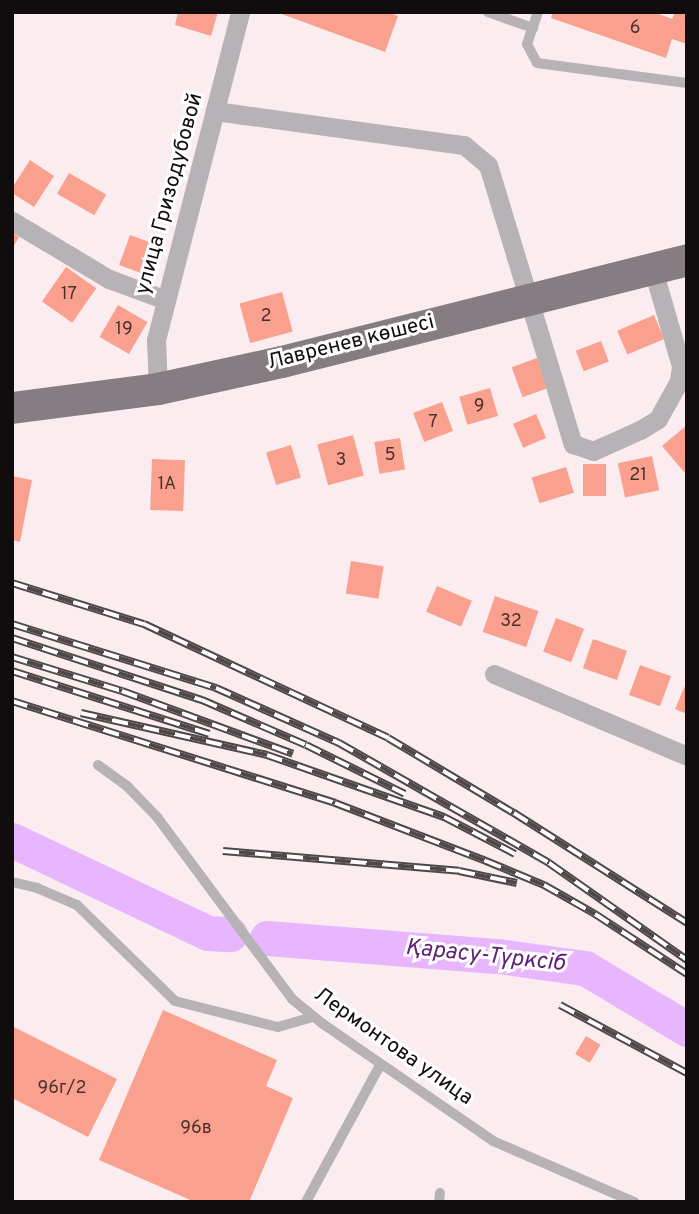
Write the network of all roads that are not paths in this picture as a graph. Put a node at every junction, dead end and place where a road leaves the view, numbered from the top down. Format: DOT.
graph roads {
  1 [pos="240,12"];
  2 [pos="488,12"];
  3 [pos="538,12"];
  4 [pos="533,27"];
  5 [pos="687,83"];
  6 [pos="215,111"];
  7 [pos="12,221"];
  8 [pos="687,260"];
  9 [pos="652,266"];
  10 [pos="527,299"];
  11 [pos="166,300"];
  12 [pos="158,389"];
  13 [pos="12,408"];
  14 [pos="494,674"];
  15 [pos="687,756"];
  16 [pos="98,765"];
  17 [pos="12,882"];
  18 [pos="314,1017"];
  19 [pos="380,1065"];
  20 [pos="306,1202"];
  21 [pos="634,1202"];
  1 -- 6 [label="street, улица Гризодубовой"];
  2 -- 4 [label="lane"];
  3 -- 4 [label="lane"];
  4 -- 5 [label="lane"];
  6 -- 10 [label="street"];
  6 -- 11 [label="street, улица Гризодубовой"];
  7 -- 11 [label="street"];
  8 -- 9 [label="main road, Лавренев көшесі"];
  9 -- 10 [label="main road, Лавренев көшесі"];
  9 -- 10 [label="street"];
  10 -- 12 [label="main road, Лавренев көшесі"];
  11 -- 12 [label="street, улица Гризодубовой"];
  12 -- 13 [label="main road, Лавренев көшесі"];
  14 -- 15 [label="street"];
  16 -- 18 [label="lane, Лермонтова улица"];
  17 -- 18 [label="lane"];
  18 -- 19 [label="lane, Лермонтова улица"];
  19 -- 20 [label="lane"];
  19 -- 21 [label="lane, Лермонтова улица"];
}
